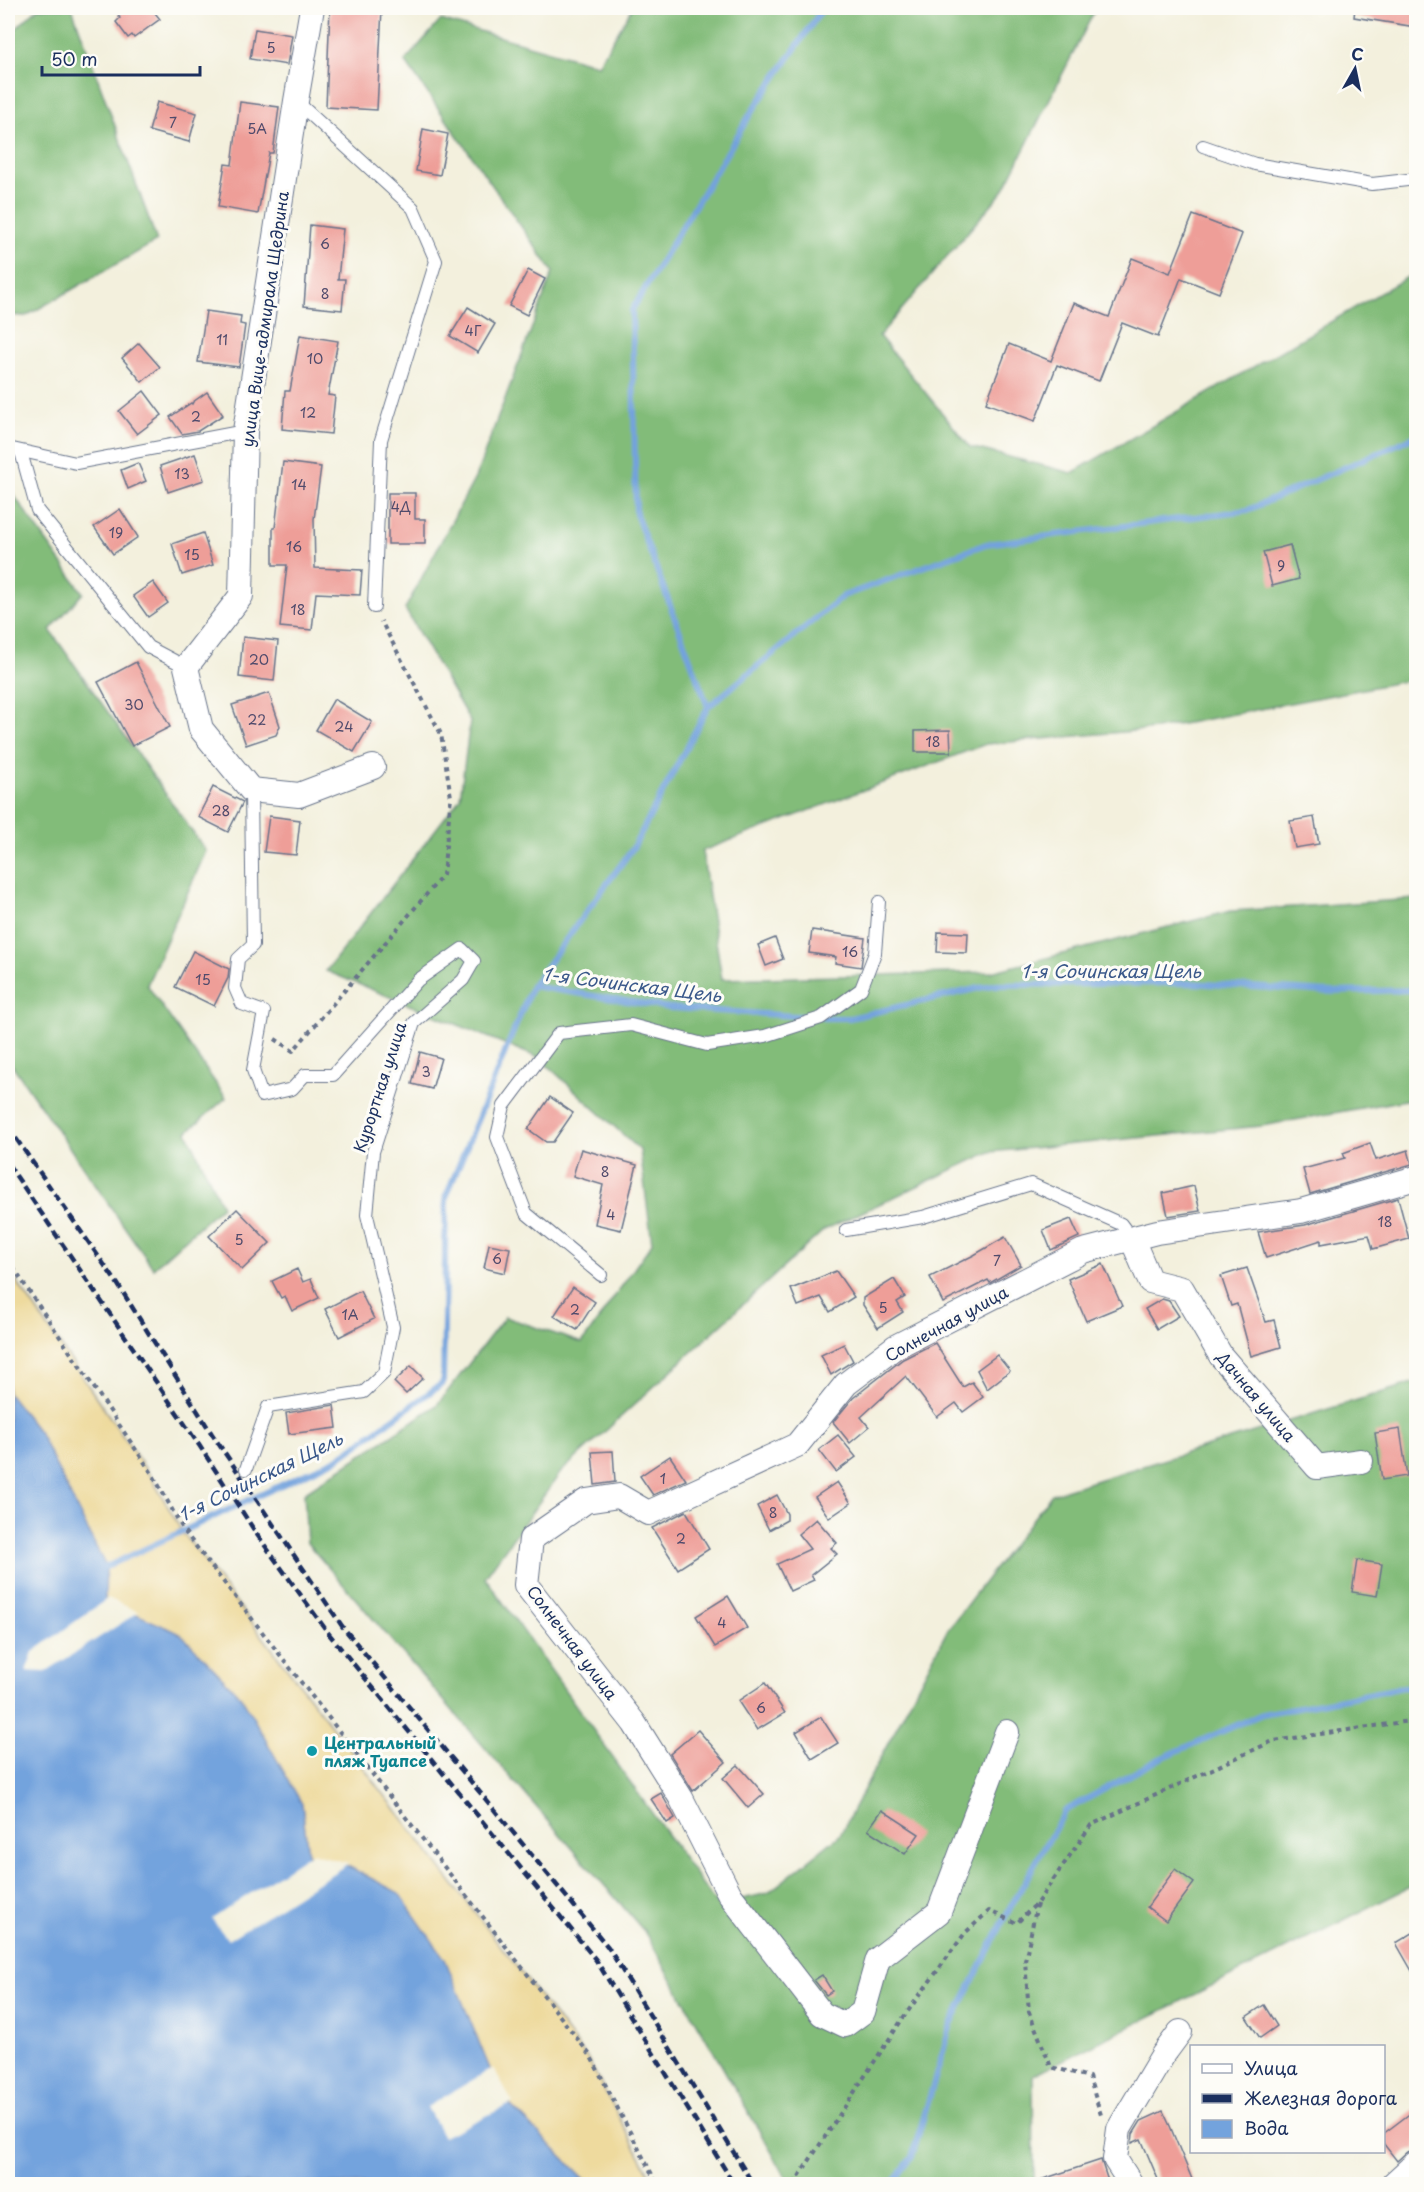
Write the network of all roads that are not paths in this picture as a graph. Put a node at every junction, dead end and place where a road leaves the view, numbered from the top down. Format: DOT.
graph roads {
  1 [pos="312,8"];
  2 [pos="296,101"];
  3 [pos="1203,146"];
  4 [pos="1416,179"];
  5 [pos="245,431"];
  6 [pos="8,448"];
  7 [pos="21,452"];
  8 [pos="374,607"];
  9 [pos="186,667"];
  10 [pos="373,767"];
  11 [pos="251,790"];
  12 [pos="879,902"];
  13 [pos="1416,1178"];
  14 [pos="846,1230"];
  15 [pos="1132,1239"];
  16 [pos="601,1275"];
  17 [pos="1362,1461"];
  18 [pos="246,1469"];
  19 [pos="1006,1732"];
  20 [pos="1180,2032"];
  21 [pos="1416,2163"];
  22 [pos="1131,2184"];
  23 [pos="1393,2184"];
  1 -- 2 [label="street, улица Вице-адмирала Щедрина"];
  2 -- 5 [label="street, улица Вице-адмирала Щедрина"];
  2 -- 8 [label="lane"];
  3 -- 4 [label="lane"];
  5 -- 7 [label="lane"];
  5 -- 9 [label="street, улица Вице-адмирала Щедрина"];
  6 -- 7 [label="lane"];
  7 -- 9 [label="lane"];
  9 -- 11 [label="street"];
  10 -- 11 [label="street"];
  11 -- 18 [label="lane, Курортная улица"];
  12 -- 16 [label="lane"];
  13 -- 15 [label="street, Солнечная улица"];
  14 -- 15 [label="lane"];
  15 -- 17 [label="street, Дачная улица"];
  15 -- 19 [label="street, Солнечная улица"];
  20 -- 22 [label="street"];
  21 -- 23 [label="street"];
}
